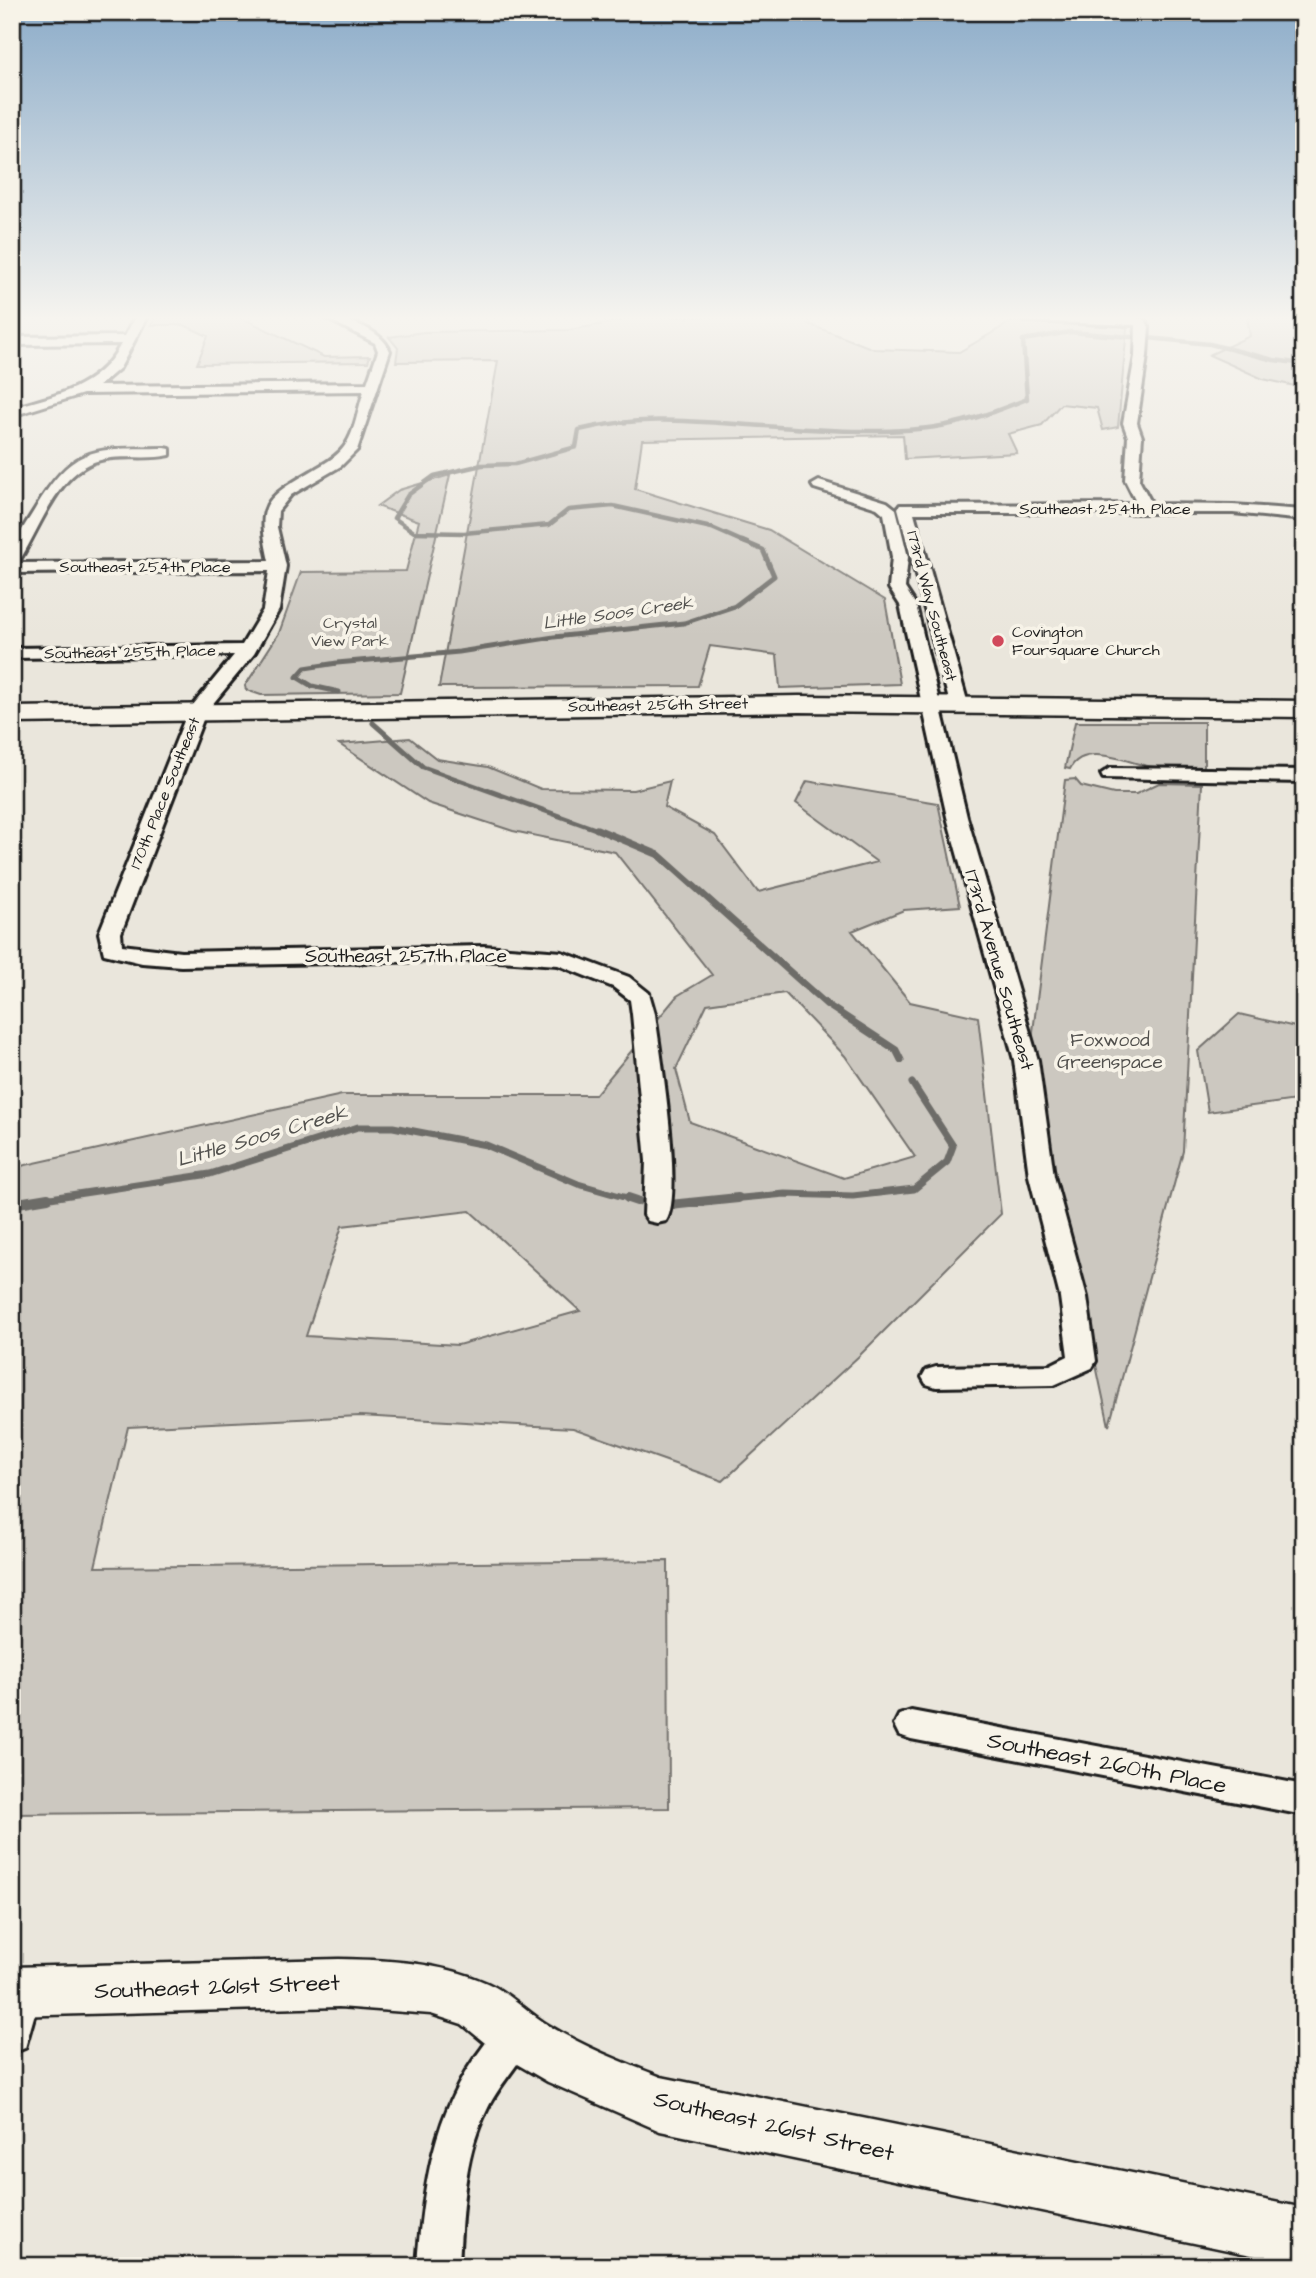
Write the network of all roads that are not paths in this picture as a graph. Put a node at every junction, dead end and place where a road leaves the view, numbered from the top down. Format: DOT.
graph roads {
  1 [pos="360,423"];
  2 [pos="1130,423"];
  3 [pos="165,452"];
  4 [pos="818,485"];
  5 [pos="905,508"];
  6 [pos="1147,509"];
  7 [pos="1304,515"];
  8 [pos="12,561"];
  9 [pos="278,566"];
  10 [pos="12,568"];
  11 [pos="248,650"];
  12 [pos="12,653"];
  13 [pos="931,705"];
  14 [pos="959,705"];
  15 [pos="1304,709"];
  16 [pos="197,711"];
  17 [pos="12,715"];
  18 [pos="1110,775"];
  19 [pos="1304,776"];
  20 [pos="112,949"];
  21 [pos="657,1215"];
  22 [pos="936,1377"];
  23 [pos="911,1726"];
  24 [pos="1304,1800"];
  25 [pos="16,2007"];
  26 [pos="516,2034"];
  27 [pos="1304,2237"];
  28 [pos="438,2266"];
  1 -- 9 [label="street, 170th Place Southeast"];
  2 -- 6 [label="street"];
  3 -- 8 [label="street"];
  4 -- 13 [label="street, 173rd Avenue Southeast"];
  5 -- 6 [label="street, Southeast 254th Place"];
  5 -- 14 [label="street, 173rd Way Southeast"];
  6 -- 7 [label="street, Southeast 254th Place"];
  9 -- 10 [label="street, Southeast 254th Place"];
  9 -- 11 [label="street, 170th Place Southeast"];
  11 -- 12 [label="street, Southeast 255th Place"];
  11 -- 16 [label="street, 170th Place Southeast"];
  13 -- 14 [label="main road, Southeast 256th Street"];
  13 -- 16 [label="main road, Southeast 256th Street"];
  13 -- 22 [label="street, 173rd Avenue Southeast"];
  14 -- 15 [label="main road, Southeast 256th Street"];
  16 -- 17 [label="main road, Southeast 256th Street"];
  16 -- 20 [label="street, 170th Place Southeast"];
  18 -- 19 [label="street"];
  20 -- 21 [label="street, Southeast 257th Place"];
  23 -- 24 [label="street, Southeast 260th Place"];
  25 -- 26 [label="main road, Southeast 261st Street"];
  26 -- 27 [label="main road, Southeast 261st Street"];
  26 -- 28 [label="street"];
}
